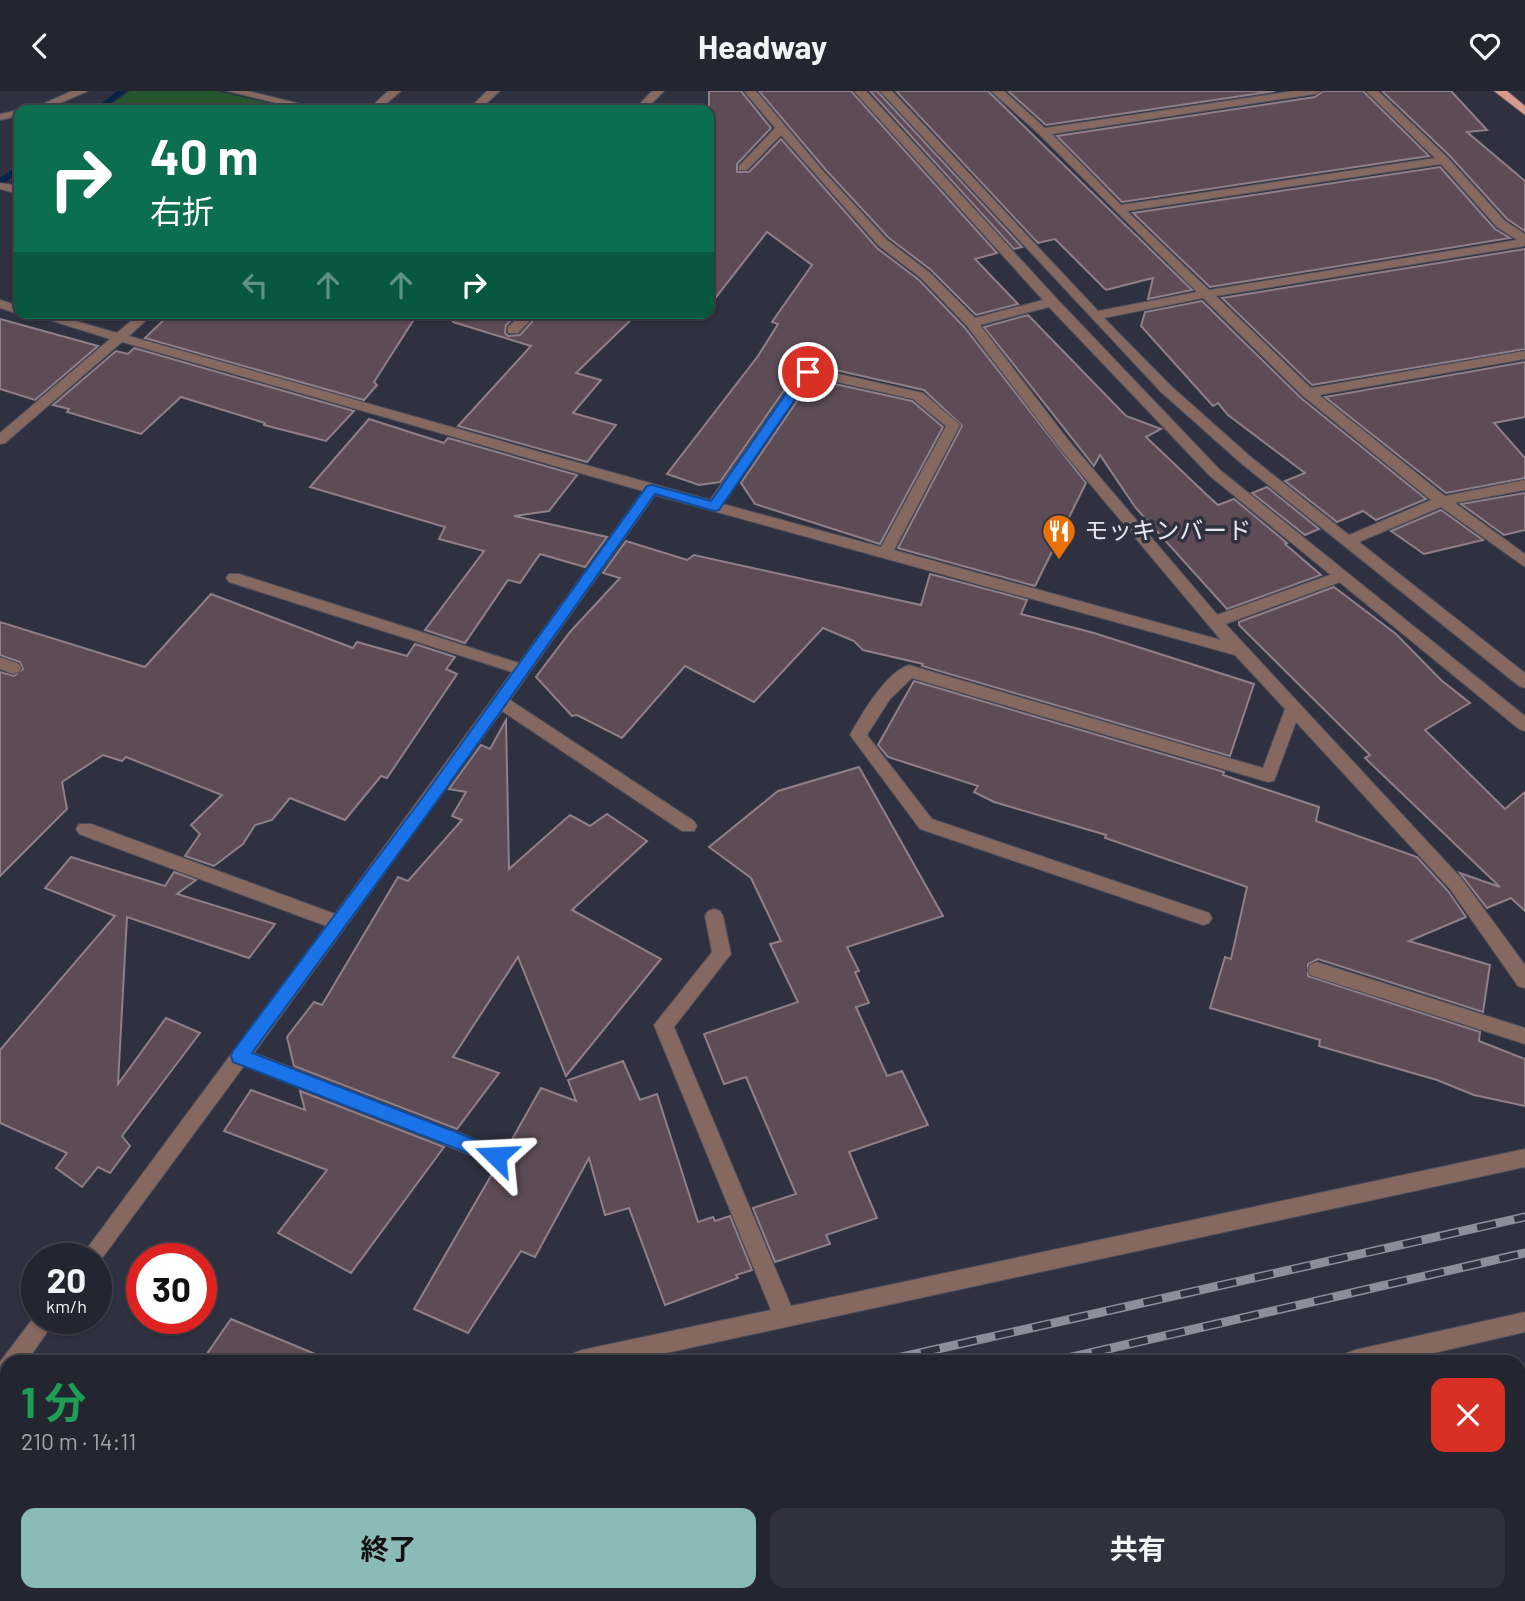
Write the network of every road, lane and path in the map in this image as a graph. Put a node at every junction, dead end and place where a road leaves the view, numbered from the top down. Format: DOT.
graph roads {
  1 [pos="82,91"];
  2 [pos="233,91"];
  3 [pos="394,91"];
  4 [pos="494,91"];
  5 [pos="658,91"];
  6 [pos="750,91"];
  7 [pos="860,91"];
  8 [pos="886,91"];
  9 [pos="997,91"];
  10 [pos="1315,91"];
  11 [pos="1372,91"];
  12 [pos="1500,91"];
  13 [pos="47,105"];
  14 [pos="296,105"];
  15 [pos="379,105"];
  16 [pos="479,105"];
  17 [pos="644,105"];
  18 [pos="1525,113"];
  19 [pos="781,128"];
  20 [pos="1043,132"];
  21 [pos="1444,160"];
  22 [pos="743,168"];
  23 [pos="2,186"];
  24 [pos="14,189"];
  25 [pos="1118,209"];
  26 [pos="1525,240"];
  27 [pos="1206,294"];
  28 [pos="1052,302"];
  29 [pos="1095,316"];
  30 [pos="55,319"];
  31 [pos="141,319"];
  32 [pos="524,319"];
  33 [pos="972,323"];
  34 [pos="513,331"];
  35 [pos="121,337"];
  36 [pos="1525,355"];
  37 [pos="1308,393"];
  38 [pos="0,440"];
  39 [pos="1525,485"];
  40 [pos="652,489"];
  41 [pos="1442,501"];
  42 [pos="714,506"];
  43 [pos="1348,541"];
  44 [pos="885,553"];
  45 [pos="1525,562"];
  46 [pos="1341,576"];
  47 [pos="234,578"];
  48 [pos="1214,622"];
  49 [pos="1238,650"];
  50 [pos="523,670"];
  51 [pos="1525,682"];
  52 [pos="500,702"];
  53 [pos="1293,709"];
  54 [pos="1525,725"];
  55 [pos="688,827"];
  56 [pos="85,829"];
  57 [pos="714,916"];
  58 [pos="1203,918"];
  59 [pos="338,923"];
  60 [pos="1317,970"];
  61 [pos="1525,980"];
  62 [pos="1525,1036"];
  63 [pos="240,1056"];
  64 [pos="496,1156"];
  65 [pos="1525,1158"];
  66 [pos="101,1243"];
  67 [pos="785,1318"];
  68 [pos="1525,1322"];
  69 [pos="34,1334"];
  70 [pos="18,1355"];
  71 [pos="610,1355"];
  72 [pos="1381,1355"];
  1 -- 13 [label="street"];
  2 -- 14 [label="street"];
  3 -- 15 [label="street"];
  4 -- 16 [label="street"];
  5 -- 17 [label="street"];
  6 -- 19 [label="street"];
  7 -- 28 [label="street"];
  8 -- 29 [label="street"];
  9 -- 20 [label="street"];
  10 -- 20 [label="street"];
  11 -- 21 [label="street"];
  12 -- 18 [label="main road"];
  19 -- 22 [label="street"];
  19 -- 33 [label="street"];
  20 -- 25 [label="street"];
  21 -- 25 [label="street"];
  21 -- 26 [label="street"];
  23 -- 24 [label="street"];
  25 -- 27 [label="street"];
  26 -- 27 [label="street"];
  27 -- 29 [label="street"];
  27 -- 37 [label="street"];
  28 -- 33 [label="street"];
  28 -- 46 [label="street"];
  29 -- 43 [label="street"];
  30 -- 35 [label="street"];
  31 -- 35 [label="street"];
  32 -- 34 [label="street"];
  33 -- 48 [label="street"];
  35 -- 38 [label="street"];
  35 -- 40 [label="street"];
  36 -- 37 [label="street"];
  37 -- 41 [label="street"];
  39 -- 41 [label="street"];
  40 -- 42 [label="street"];
  40 -- 50 [label="street"];
  41 -- 43 [label="street"];
  41 -- 45 [label="street"];
  42 -- 44 [label="street"];
  42 -- 44 [label="street"];
  43 -- 51 [label="street"];
  44 -- 49 [label="street"];
  46 -- 48 [label="street"];
  46 -- 54 [label="street"];
  47 -- 50 [label="street"];
  48 -- 49 [label="street"];
  49 -- 53 [label="street"];
  50 -- 52 [label="street"];
  52 -- 55 [label="street"];
  52 -- 59 [label="street"];
  53 -- 58 [label="street"];
  53 -- 61 [label="street"];
  56 -- 59 [label="street"];
  57 -- 67 [label="street"];
  59 -- 63 [label="street"];
  60 -- 62 [label="street"];
  63 -- 64 [label="street"];
  63 -- 66 [label="street"];
  65 -- 67 [label="street"];
  67 -- 71 [label="street"];
  68 -- 72 [label="street"];
  69 -- 70 [label="street"];
}
